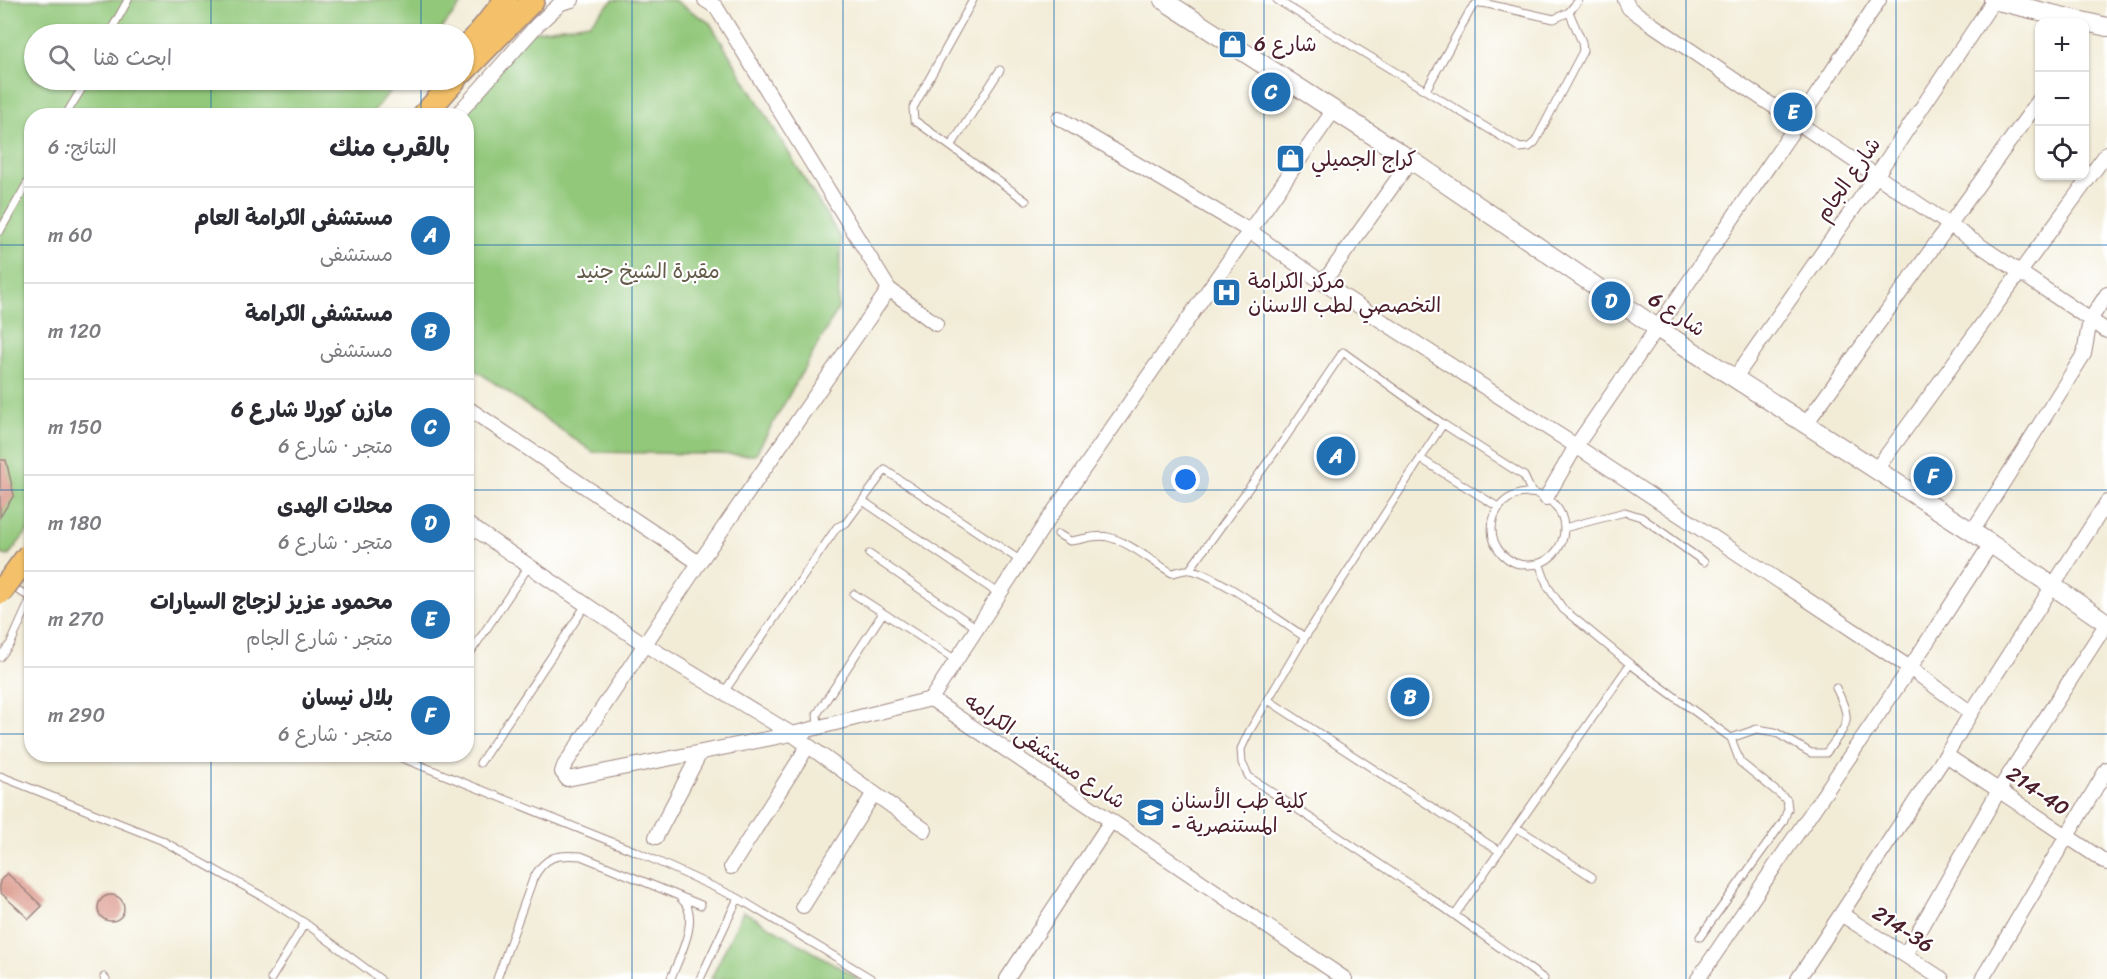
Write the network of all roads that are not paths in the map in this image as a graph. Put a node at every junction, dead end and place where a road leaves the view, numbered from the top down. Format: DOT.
graph roads {
  1 [pos="128,0"];
  2 [pos="506,0"];
  3 [pos="533,0"];
  4 [pos="572,0"];
  5 [pos="705,0"];
  6 [pos="973,0"];
  7 [pos="1163,0"];
  8 [pos="1278,0"];
  9 [pos="1579,0"];
  10 [pos="1625,0"];
  11 [pos="1879,0"];
  12 [pos="1993,0"];
  13 [pos="1569,12"];
  14 [pos="115,24"];
  15 [pos="2095,29"];
  16 [pos="474,40"];
  17 [pos="474,60"];
  18 [pos="1000,70"];
  19 [pos="81,90"];
  20 [pos="434,90"];
  21 [pos="446,90"];
  22 [pos="1426,90"];
  23 [pos="2035,106"];
  24 [pos="70,108"];
  25 [pos="419,108"];
  26 [pos="430,108"];
  27 [pos="463,108"];
  28 [pos="1334,110"];
  29 [pos="1059,118"];
  30 [pos="1798,123"];
  31 [pos="951,146"];
  32 [pos="2107,153"];
  33 [pos="1411,160"];
  34 [pos="1876,176"];
  35 [pos="24,189"];
  36 [pos="1026,201"];
  37 [pos="1950,226"];
  38 [pos="0,231"];
  39 [pos="1250,231"];
  40 [pos="2020,274"];
  41 [pos="1323,283"];
  42 [pos="889,289"];
  43 [pos="2107,294"];
  44 [pos="2090,320"];
  45 [pos="936,324"];
  46 [pos="1657,328"];
  47 [pos="2107,331"];
  48 [pos="1734,379"];
  49 [pos="474,412"];
  50 [pos="1443,424"];
  51 [pos="1805,425"];
  52 [pos="1576,446"];
  53 [pos="1421,459"];
  54 [pos="1875,471"];
  55 [pos="1532,493"];
  56 [pos="1546,498"];
  57 [pos="863,501"];
  58 [pos="2107,502"];
  59 [pos="1498,507"];
  60 [pos="1564,528"];
  61 [pos="474,531"];
  62 [pos="1972,532"];
  63 [pos="1058,534"];
  64 [pos="1991,544"];
  65 [pos="868,554"];
  66 [pos="24,559"];
  67 [pos="24,561"];
  68 [pos="1021,561"];
  69 [pos="1704,562"];
  70 [pos="699,563"];
  71 [pos="1539,563"];
  72 [pos="529,566"];
  73 [pos="1190,569"];
  74 [pos="0,583"];
  75 [pos="2052,586"];
  76 [pos="0,593"];
  77 [pos="854,594"];
  78 [pos="999,594"];
  79 [pos="24,595"];
  80 [pos="586,604"];
  81 [pos="883,613"];
  82 [pos="24,614"];
  83 [pos="2107,623"];
  84 [pos="977,628"];
  85 [pos="1305,637"];
  86 [pos="644,644"];
  87 [pos="474,647"];
  88 [pos="0,657"];
  89 [pos="956,660"];
  90 [pos="1630,664"];
  91 [pos="1910,668"];
  92 [pos="1836,688"];
  93 [pos="724,692"];
  94 [pos="931,699"];
  95 [pos="1268,700"];
  96 [pos="1971,713"];
  97 [pos="818,727"];
  98 [pos="792,734"];
  99 [pos="1731,738"];
  100 [pos="808,746"];
  101 [pos="700,753"];
  102 [pos="1946,755"];
  103 [pos="412,762"];
  104 [pos="480,763"];
  105 [pos="2107,769"];
  106 [pos="0,776"];
  107 [pos="1999,790"];
  108 [pos="874,793"];
  109 [pos="1111,821"];
  110 [pos="1516,827"];
  111 [pos="925,830"];
  112 [pos="2066,836"];
  113 [pos="656,837"];
  114 [pos="1499,851"];
  115 [pos="2107,863"];
  116 [pos="731,867"];
  117 [pos="1592,877"];
  118 [pos="674,893"];
  119 [pos="738,898"];
  120 [pos="701,905"];
  121 [pos="803,906"];
  122 [pos="1841,914"];
  123 [pos="1455,915"];
  124 [pos="305,923"];
  125 [pos="1700,938"];
  126 [pos="1905,955"];
  127 [pos="671,978"];
  128 [pos="271,979"];
  129 [pos="380,979"];
  130 [pos="497,979"];
  131 [pos="700,979"];
  132 [pos="872,979"];
  133 [pos="1007,979"];
  134 [pos="1345,979"];
  135 [pos="1544,979"];
  136 [pos="1698,979"];
  137 [pos="1798,979"];
  138 [pos="1942,979"];
  139 [pos="1982,979"];
  1 -- 14 [label="lane"];
  2 -- 16 [label="main road"];
  3 -- 17 [label="main road"];
  4 -- 27 [label="street"];
  5 -- 42 [label="street"];
  6 -- 31 [label="lane"];
  7 -- 28 [label="street, شارع 6"];
  8 -- 22 [label="lane"];
  9 -- 13 [label="lane"];
  10 -- 30 [label="street"];
  11 -- 30 [label="street"];
  12 -- 15 [label="street"];
  12 -- 34 [label="street, شارع الجام"];
  13 -- 22 [label="lane"];
  13 -- 22 [label="lane"];
  18 -- 31 [label="lane"];
  19 -- 24 [label="lane"];
  20 -- 25 [label="main road"];
  21 -- 26 [label="main road"];
  23 -- 37 [label="street"];
  28 -- 33 [label="street, شارع 6"];
  28 -- 39 [label="street"];
  29 -- 39 [label="street"];
  30 -- 34 [label="street"];
  30 -- 46 [label="street"];
  31 -- 36 [label="lane"];
  32 -- 40 [label="street"];
  33 -- 41 [label="street"];
  33 -- 46 [label="street, شارع 6"];
  34 -- 37 [label="street"];
  34 -- 48 [label="street, شارع الجام"];
  35 -- 38 [label="lane"];
  37 -- 40 [label="street"];
  37 -- 51 [label="street"];
  39 -- 41 [label="street"];
  39 -- 68 [label="street"];
  40 -- 44 [label="street"];
  40 -- 54 [label="street"];
  41 -- 52 [label="street"];
  42 -- 45 [label="street"];
  42 -- 70 [label="street"];
  43 -- 44 [label="street"];
  44 -- 47 [label="street"];
  44 -- 62 [label="street"];
  46 -- 48 [label="street, شارع 6"];
  46 -- 52 [label="street"];
  48 -- 51 [label="street, شارع 6"];
  49 -- 70 [label="street"];
  50 -- 53 [label="lane"];
  50 -- 55 [label="lane"];
  50 -- 73 [label="lane"];
  51 -- 54 [label="street, شارع 6"];
  52 -- 56 [label="street"];
  52 -- 91 [label="street"];
  53 -- 59 [label="lane"];
  53 -- 85 [label="lane"];
  54 -- 62 [label="street, شارع 6"];
  55 -- 56 [label="lane"];
  55 -- 59 [label="lane"];
  56 -- 60 [label="lane"];
  57 -- 68 [label="lane"];
  57 -- 78 [label="lane"];
  57 -- 93 [label="lane"];
  58 -- 75 [label="street"];
  59 -- 71 [label="lane"];
  60 -- 69 [label="lane"];
  60 -- 71 [label="lane"];
  61 -- 72 [label="street"];
  62 -- 64 [label="street, شارع 6"];
  63 -- 73 [label="lane"];
  64 -- 75 [label="street, شارع 6"];
  64 -- 91 [label="street"];
  65 -- 84 [label="lane"];
  66 -- 74 [label="main road, bridge"];
  67 -- 76 [label="main road, bridge"];
  68 -- 78 [label="street"];
  70 -- 86 [label="street"];
  71 -- 90 [label="lane"];
  72 -- 80 [label="street"];
  72 -- 87 [label="lane"];
  73 -- 85 [label="lane"];
  74 -- 79 [label="lane"];
  75 -- 83 [label="street, شارع 6"];
  75 -- 96 [label="street"];
  77 -- 81 [label="lane"];
  78 -- 84 [label="street"];
  80 -- 86 [label="street"];
  80 -- 104 [label="lane"];
  81 -- 89 [label="lane"];
  81 -- 97 [label="lane"];
  82 -- 88 [label="lane"];
  83 -- 107 [label="street"];
  84 -- 89 [label="street"];
  85 -- 95 [label="lane"];
  86 -- 93 [label="street"];
  86 -- 101 [label="street"];
  89 -- 94 [label="street"];
  90 -- 99 [label="lane"];
  90 -- 110 [label="lane"];
  91 -- 96 [label="street"];
  91 -- 136 [label="street"];
  92 -- 99 [label="lane"];
  93 -- 98 [label="street"];
  94 -- 97 [label="street"];
  94 -- 109 [label="street, شارع مستشفى الكرامه"];
  95 -- 114 [label="lane"];
  95 -- 123 [label="lane"];
  96 -- 102 [label="street"];
  97 -- 98 [label="street"];
  98 -- 100 [label="street"];
  98 -- 101 [label="street"];
  99 -- 125 [label="lane"];
  100 -- 108 [label="street"];
  100 -- 116 [label="street"];
  101 -- 113 [label="street"];
  102 -- 107 [label="street, 214-40"];
  102 -- 122 [label="street"];
  103 -- 119 [label="lane"];
  105 -- 112 [label="street"];
  106 -- 124 [label="lane"];
  107 -- 112 [label="street, 214-40"];
  107 -- 126 [label="street"];
  108 -- 111 [label="street"];
  108 -- 121 [label="street"];
  109 -- 133 [label="street"];
  109 -- 134 [label="street, شارع مستشفى الكرامه"];
  110 -- 114 [label="lane"];
  110 -- 117 [label="lane"];
  112 -- 115 [label="street, 214-40"];
  112 -- 139 [label="street"];
  114 -- 123 [label="lane"];
  118 -- 120 [label="lane"];
  118 -- 127 [label="lane"];
  118 -- 130 [label="lane"];
  119 -- 131 [label="lane"];
  119 -- 132 [label="lane"];
  122 -- 126 [label="street, 214-36"];
  122 -- 137 [label="street"];
  123 -- 135 [label="lane"];
  124 -- 128 [label="lane"];
  124 -- 129 [label="lane"];
  126 -- 138 [label="street, 214-36"];
}
